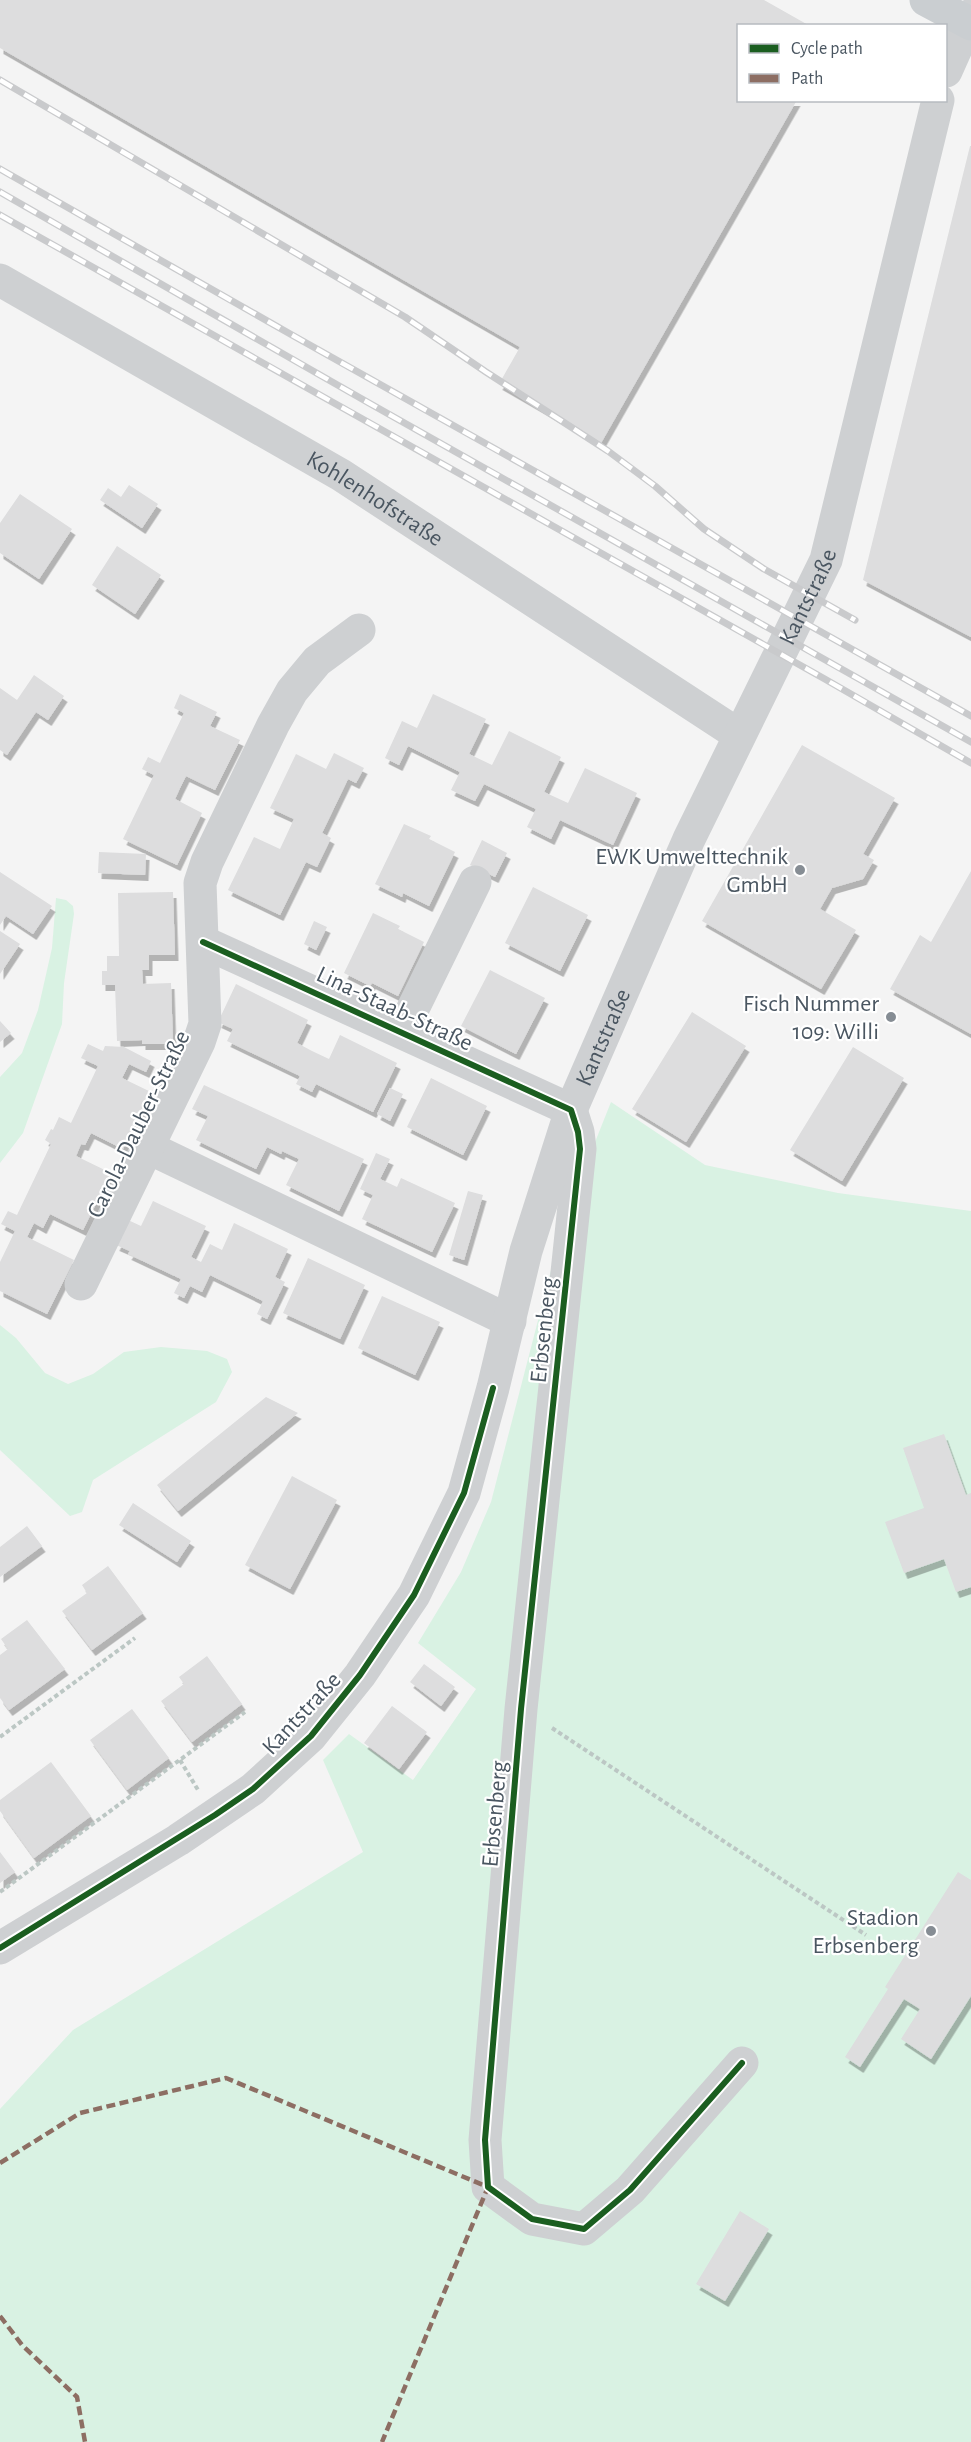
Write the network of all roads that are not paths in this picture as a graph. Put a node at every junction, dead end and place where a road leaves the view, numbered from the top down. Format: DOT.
graph roads {
  1 [pos="926,0"];
  2 [pos="970,20"];
  3 [pos="947,67"];
  4 [pos="938,102"];
  5 [pos="0,280"];
  6 [pos="359,630"];
  7 [pos="739,735"];
  8 [pos="475,882"];
  9 [pos="203,942"];
  10 [pos="402,1031"];
  11 [pos="571,1110"];
  12 [pos="147,1147"];
  13 [pos="81,1284"];
  14 [pos="510,1321"];
  15 [pos="0,1948"];
  16 [pos="742,2063"];
  1 -- 2 [label="main road"];
  2 -- 3 [label="street"];
  4 -- 7 [label="street, Kantstraße"];
  5 -- 7 [label="street, Kohlenhofstraße"];
  6 -- 9 [label="street, Carola-Dauber-Straße"];
  7 -- 11 [label="street, Kantstraße"];
  8 -- 10 [label="street, Lina-Staab-Straße"];
  9 -- 10 [label="street, Lina-Staab-Straße"];
  9 -- 12 [label="street, Carola-Dauber-Straße"];
  10 -- 11 [label="street, Lina-Staab-Straße"];
  11 -- 14 [label="street, Kantstraße"];
  11 -- 16 [label="street, Erbsenberg"];
  12 -- 13 [label="street, Carola-Dauber-Straße"];
  12 -- 14 [label="street, Carola-Dauber-Straße"];
  14 -- 15 [label="street, Kantstraße"];
}
